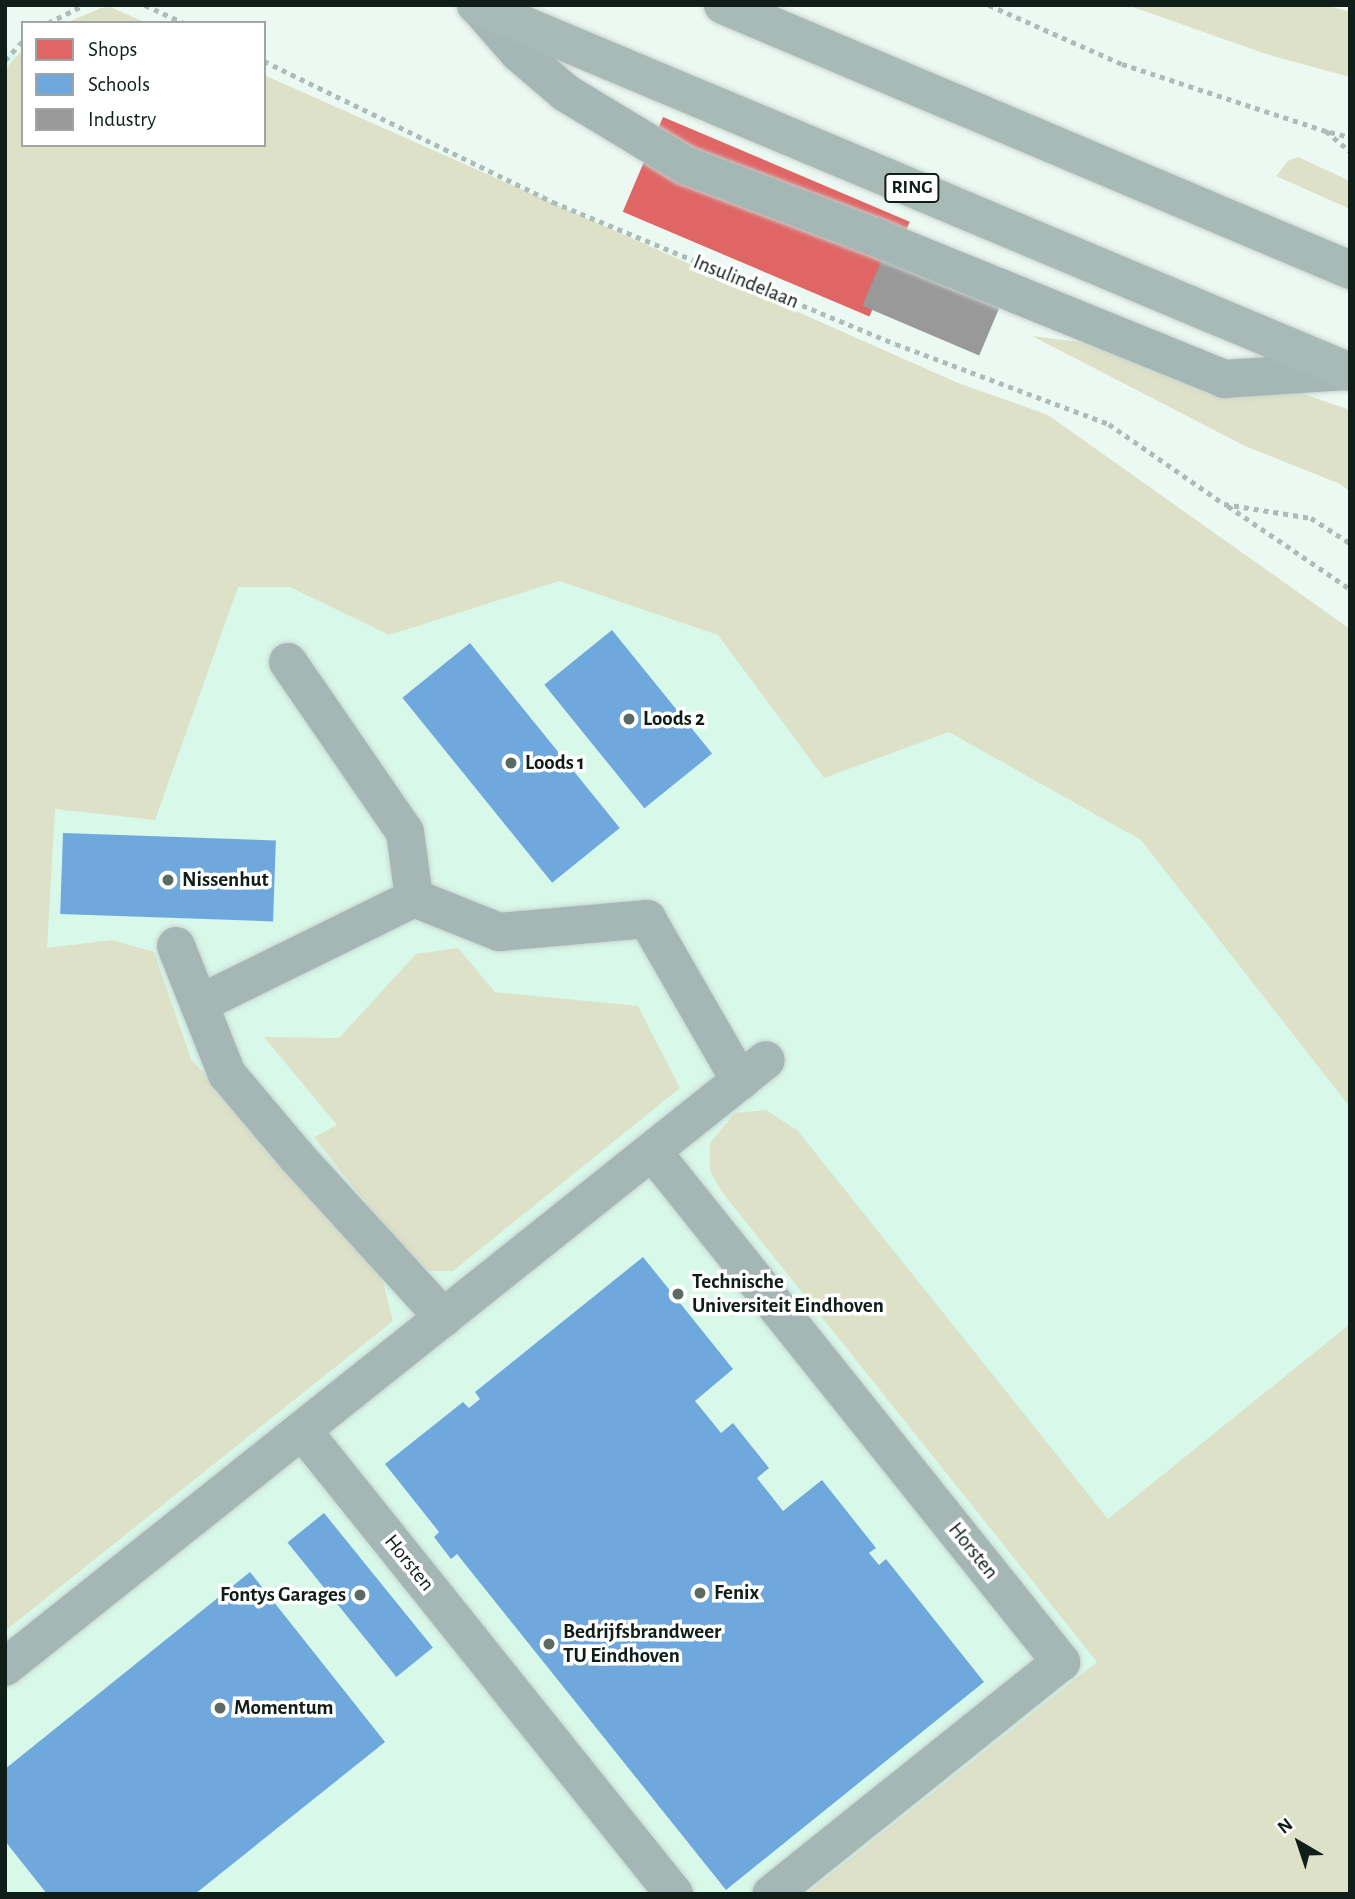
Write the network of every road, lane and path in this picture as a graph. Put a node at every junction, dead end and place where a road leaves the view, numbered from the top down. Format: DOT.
graph roads {
  1 [pos="84,5"];
  2 [pos="145,5"];
  3 [pos="723,5"];
  4 [pos="989,5"];
  5 [pos="477,6"];
  6 [pos="52,21"];
  7 [pos="180,21"];
  8 [pos="21,43"];
  9 [pos="5,60"];
  10 [pos="266,62"];
  11 [pos="1326,131"];
  12 [pos="1350,137"];
  13 [pos="1350,151"];
  14 [pos="1350,270"];
  15 [pos="1349,372"];
  16 [pos="1224,503"];
  17 [pos="1350,543"];
  18 [pos="1350,589"];
  19 [pos="288,662"];
  20 [pos="414,898"];
  21 [pos="176,946"];
  22 [pos="199,1004"];
  23 [pos="652,1151"];
  24 [pos="444,1318"];
  25 [pos="302,1430"];
  26 [pos="5,1667"];
  27 [pos="674,1894"];
  28 [pos="771,1894"];
  1 -- 6 [label="path"];
  2 -- 7 [label="path"];
  3 -- 14 [label="main road"];
  4 -- 11 [label="path"];
  5 -- 15 [label="main road, RING"];
  5 -- 15 [label="street"];
  8 -- 9 [label="path"];
  10 -- 16 [label="path, Insulindelaan"];
  11 -- 12 [label="path"];
  11 -- 13 [label="path"];
  16 -- 17 [label="path, Insulindelaan"];
  16 -- 18 [label="path, Insulindelaan"];
  19 -- 20 [label="street"];
  20 -- 22 [label="street"];
  20 -- 23 [label="street"];
  21 -- 22 [label="street"];
  22 -- 24 [label="street"];
  23 -- 24 [label="street"];
  23 -- 28 [label="street, Horsten"];
  24 -- 25 [label="street"];
  25 -- 26 [label="street"];
  25 -- 27 [label="street, Horsten"];
}
